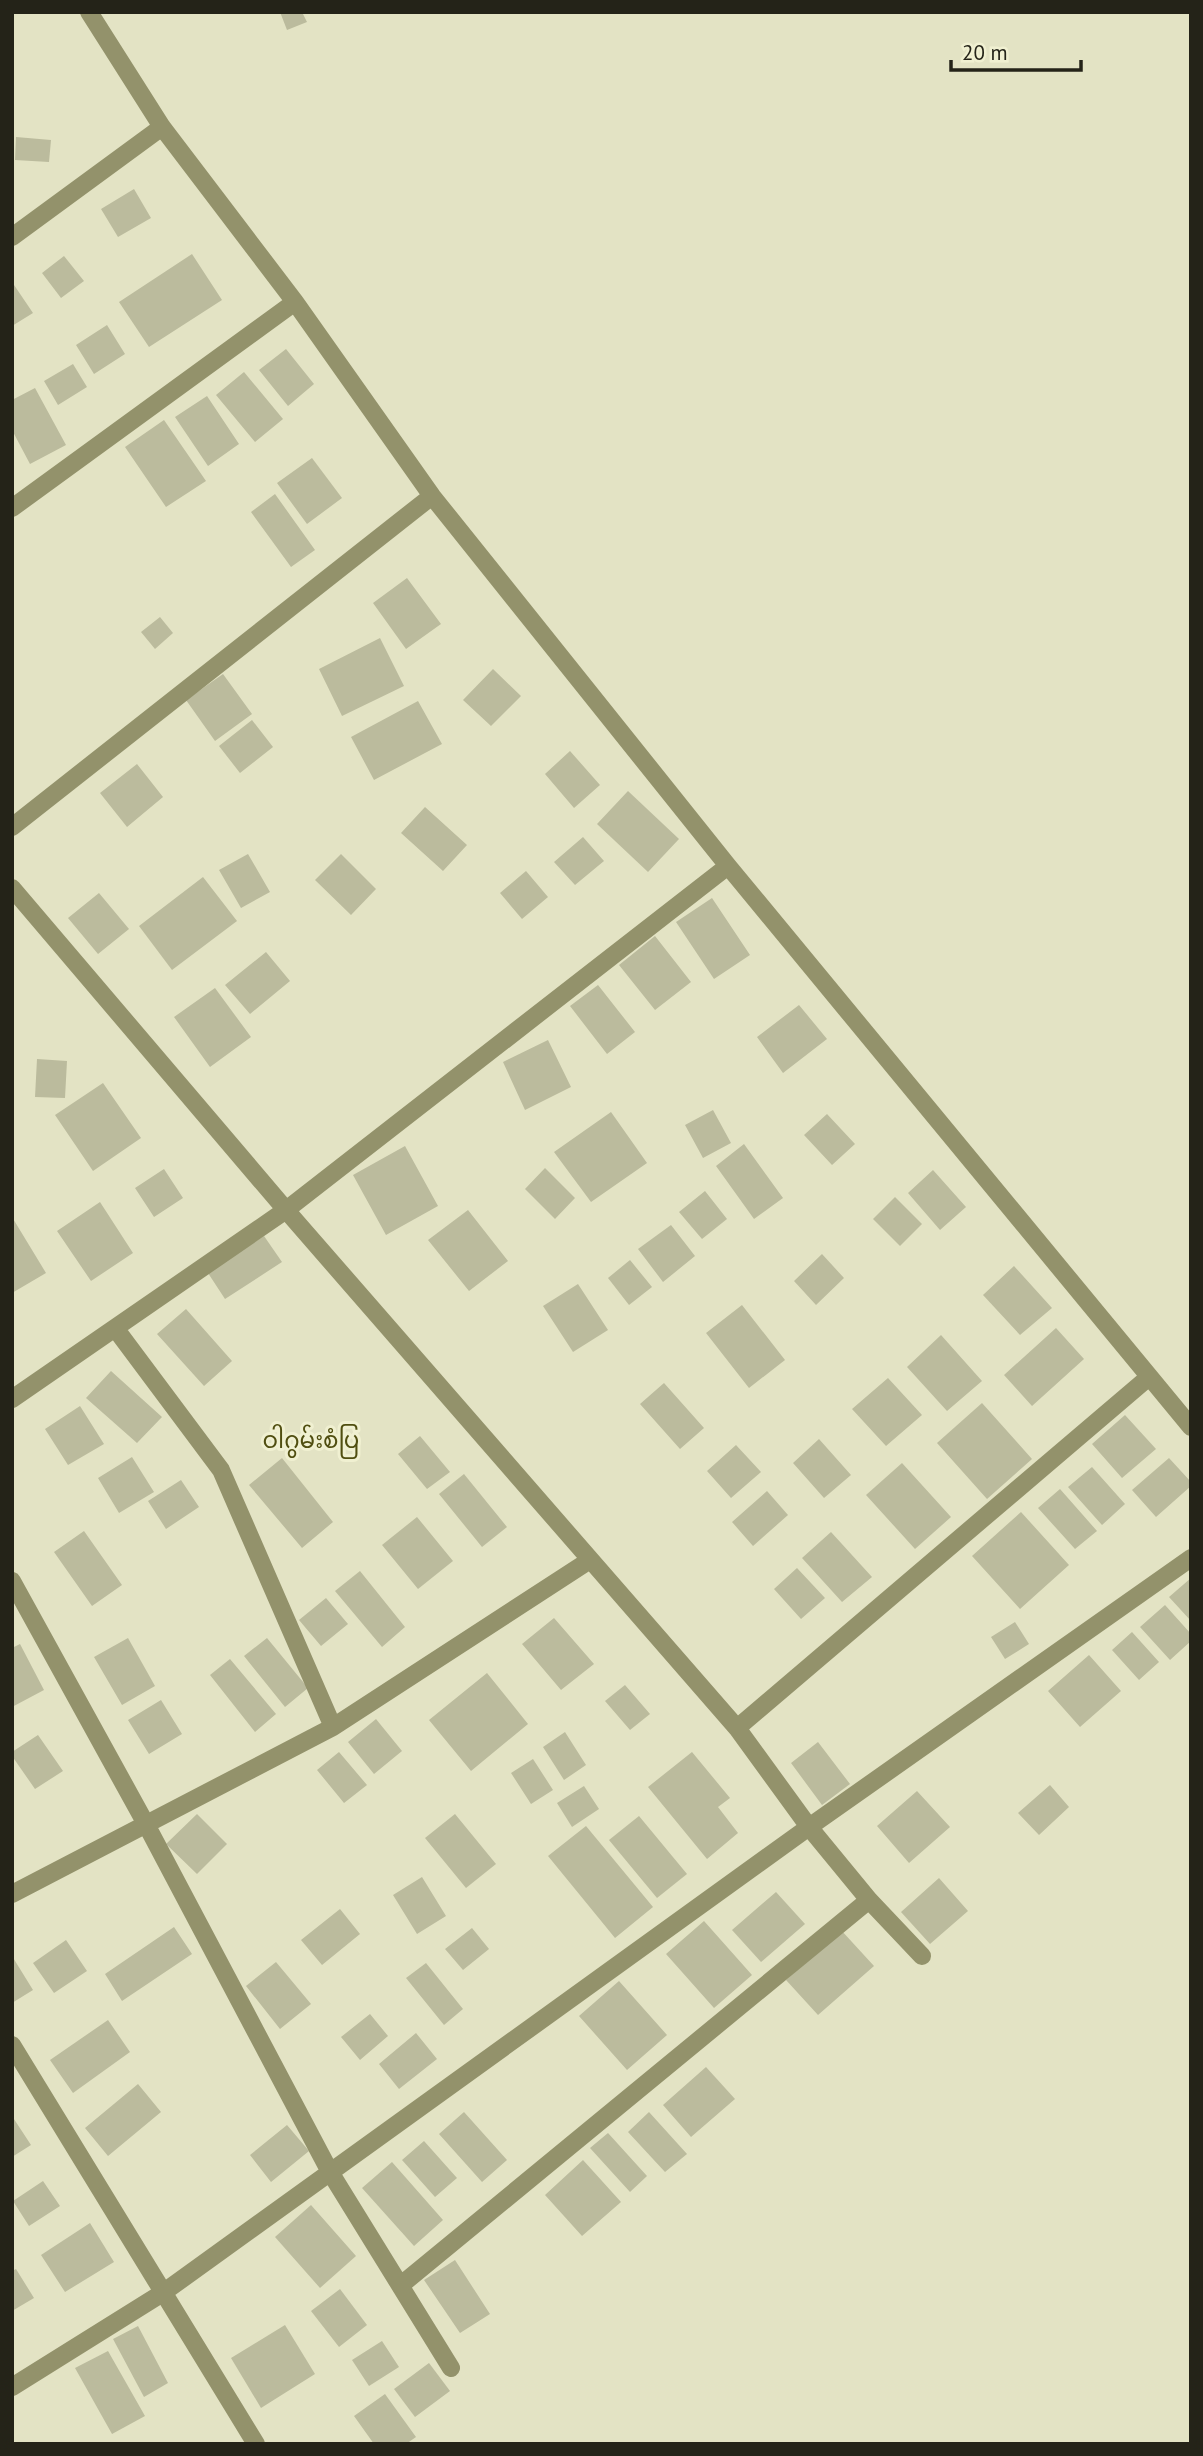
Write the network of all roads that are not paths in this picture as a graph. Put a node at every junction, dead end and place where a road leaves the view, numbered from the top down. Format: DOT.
graph roads {
  1 [pos="89,12"];
  2 [pos="162,127"];
  3 [pos="12,237"];
  4 [pos="295,302"];
  5 [pos="432,496"];
  6 [pos="12,508"];
  7 [pos="12,828"];
  8 [pos="728,866"];
  9 [pos="12,888"];
  10 [pos="286,1210"];
  11 [pos="115,1328"];
  12 [pos="1149,1377"];
  13 [pos="12,1399"];
  14 [pos="1191,1427"];
  15 [pos="1191,1558"];
  16 [pos="590,1560"];
  17 [pos="12,1580"];
  18 [pos="333,1727"];
  19 [pos="737,1728"];
  20 [pos="147,1826"];
  21 [pos="809,1827"];
  22 [pos="12,1894"];
  23 [pos="869,1900"];
  24 [pos="922,1956"];
  25 [pos="12,2045"];
  26 [pos="330,2172"];
  27 [pos="401,2285"];
  28 [pos="164,2292"];
  29 [pos="451,2368"];
  30 [pos="12,2387"];
  31 [pos="256,2444"];
  1 -- 2 [label="street"];
  2 -- 3 [label="street"];
  2 -- 4 [label="street"];
  4 -- 5 [label="street"];
  4 -- 6 [label="street"];
  5 -- 7 [label="street"];
  5 -- 8 [label="street"];
  8 -- 10 [label="street"];
  8 -- 12 [label="street"];
  9 -- 10 [label="street"];
  10 -- 11 [label="street"];
  10 -- 16 [label="street"];
  11 -- 13 [label="street"];
  11 -- 18 [label="street"];
  12 -- 14 [label="street"];
  12 -- 19 [label="street"];
  15 -- 21 [label="street"];
  16 -- 18 [label="street"];
  16 -- 19 [label="street"];
  17 -- 20 [label="street"];
  18 -- 20 [label="street"];
  19 -- 21 [label="street"];
  20 -- 22 [label="street"];
  20 -- 26 [label="street"];
  21 -- 23 [label="street"];
  21 -- 26 [label="street"];
  23 -- 24 [label="street"];
  23 -- 27 [label="street"];
  25 -- 28 [label="street"];
  26 -- 27 [label="street"];
  26 -- 28 [label="street"];
  27 -- 29 [label="street"];
  28 -- 30 [label="street"];
  28 -- 31 [label="street"];
}
